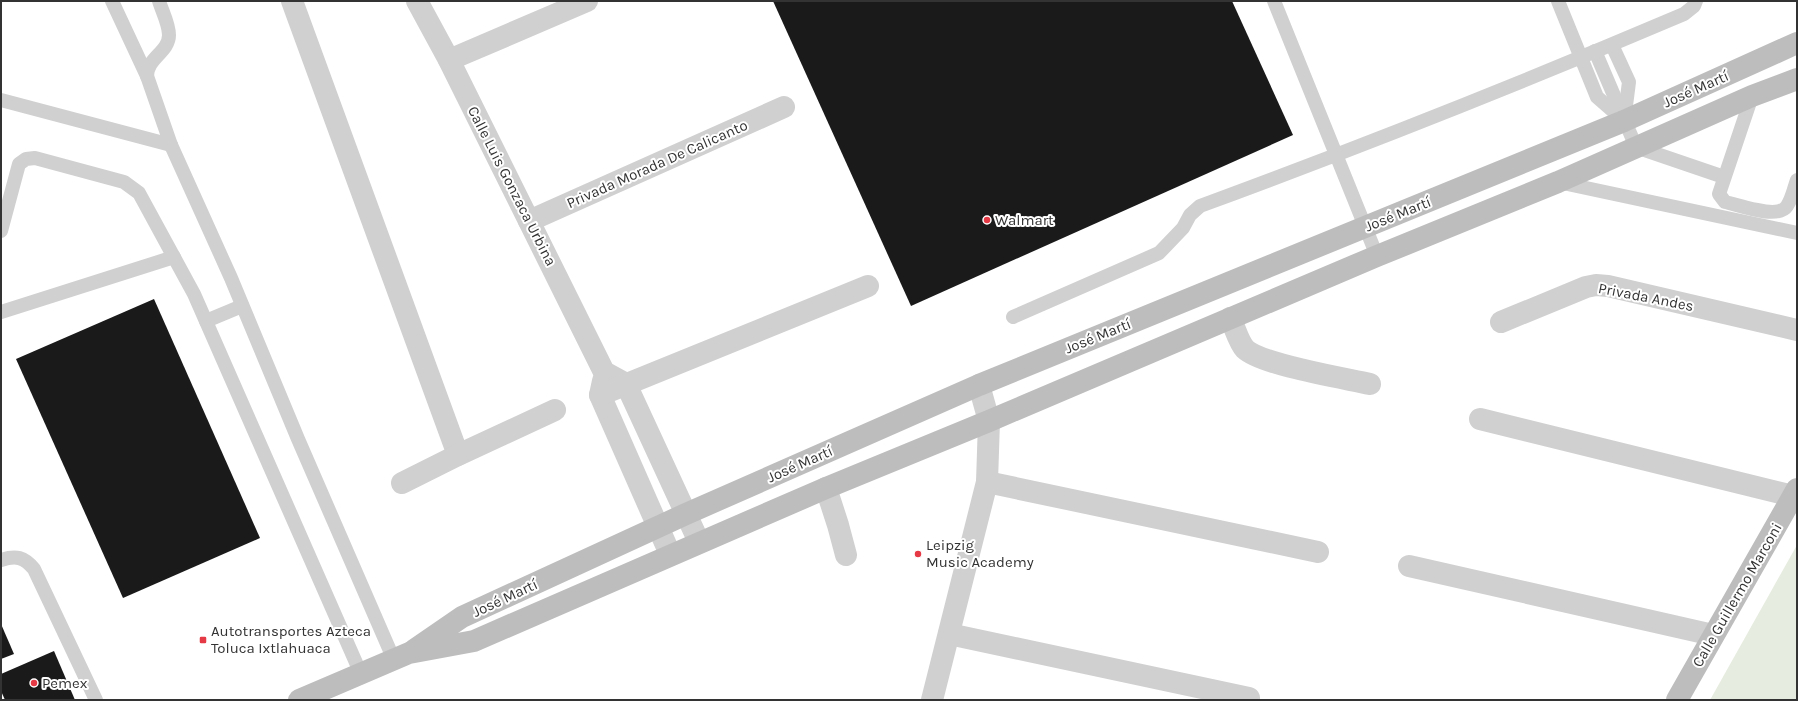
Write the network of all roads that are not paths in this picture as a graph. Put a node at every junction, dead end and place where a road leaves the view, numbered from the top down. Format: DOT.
graph roads {
  1 [pos="112,1"];
  2 [pos="159,1"];
  3 [pos="292,1"];
  4 [pos="417,1"];
  5 [pos="587,1"];
  6 [pos="1274,1"];
  7 [pos="1558,1"];
  8 [pos="1696,1"];
  9 [pos="1797,43"];
  10 [pos="1612,45"];
  11 [pos="1596,51"];
  12 [pos="1580,57"];
  13 [pos="448,60"];
  14 [pos="147,76"];
  15 [pos="1797,79"];
  16 [pos="1752,96"];
  17 [pos="1,100"];
  18 [pos="784,107"];
  19 [pos="1624,121"];
  20 [pos="171,145"];
  21 [pos="1636,147"];
  22 [pos="1336,156"];
  23 [pos="1724,178"];
  24 [pos="1797,180"];
  25 [pos="1558,182"];
  26 [pos="529,221"];
  27 [pos="1364,228"];
  28 [pos="1,231"];
  29 [pos="1797,233"];
  30 [pos="1377,256"];
  31 [pos="174,257"];
  32 [pos="868,286"];
  33 [pos="242,306"];
  34 [pos="1,312"];
  35 [pos="1013,317"];
  36 [pos="1230,318"];
  37 [pos="206,321"];
  38 [pos="1500,322"];
  39 [pos="1797,330"];
  40 [pos="604,372"];
  41 [pos="626,384"];
  42 [pos="979,384"];
  43 [pos="1370,384"];
  44 [pos="600,395"];
  45 [pos="555,410"];
  46 [pos="1480,418"];
  47 [pos="989,421"];
  48 [pos="458,455"];
  49 [pos="986,482"];
  50 [pos="402,483"];
  51 [pos="826,488"];
  52 [pos="1795,493"];
  53 [pos="686,514"];
  54 [pos="659,527"];
  55 [pos="699,542"];
  56 [pos="1318,552"];
  57 [pos="670,554"];
  58 [pos="846,555"];
  59 [pos="1,560"];
  60 [pos="1408,566"];
  61 [pos="949,634"];
  62 [pos="1714,635"];
  63 [pos="402,656"];
  64 [pos="361,674"];
  65 [pos="1249,698"];
  66 [pos="96,700"];
  67 [pos="299,700"];
  68 [pos="932,700"];
  69 [pos="1677,700"];
  1 -- 14 [label="lane"];
  2 -- 14 [label="lane"];
  3 -- 48 [label="street"];
  4 -- 13 [label="street, Calle Luis Gonzaca Urbina"];
  5 -- 13 [label="street"];
  6 -- 22 [label="lane"];
  7 -- 12 [label="lane"];
  8 -- 10 [label="lane"];
  9 -- 19 [label="main road, José Martí"];
  10 -- 11 [label="lane"];
  10 -- 19 [label="lane"];
  11 -- 12 [label="lane"];
  11 -- 19 [label="lane"];
  12 -- 19 [label="lane"];
  12 -- 22 [label="lane"];
  13 -- 26 [label="street, Calle Luis Gonzaca Urbina"];
  14 -- 20 [label="lane"];
  15 -- 16 [label="main road, José Martí"];
  16 -- 21 [label="main road, José Martí"];
  16 -- 23 [label="lane"];
  17 -- 20 [label="lane"];
  18 -- 26 [label="street, Privada Morada De Calicanto"];
  19 -- 21 [label="lane"];
  19 -- 27 [label="main road, José Martí"];
  20 -- 33 [label="lane"];
  21 -- 23 [label="lane"];
  21 -- 25 [label="main road, José Martí"];
  22 -- 27 [label="lane"];
  22 -- 35 [label="lane"];
  23 -- 24 [label="lane"];
  25 -- 29 [label="lane"];
  25 -- 30 [label="main road, José Martí"];
  26 -- 40 [label="street, Calle Luis Gonzaca Urbina"];
  27 -- 30 [label="lane"];
  27 -- 42 [label="main road, José Martí"];
  28 -- 31 [label="lane"];
  30 -- 36 [label="main road, José Martí"];
  31 -- 34 [label="lane"];
  31 -- 37 [label="lane"];
  32 -- 41 [label="street"];
  33 -- 37 [label="lane"];
  33 -- 63 [label="lane"];
  36 -- 43 [label="street"];
  36 -- 47 [label="main road, José Martí"];
  37 -- 64 [label="lane"];
  38 -- 39 [label="street, Privada Andes"];
  40 -- 41 [label="street"];
  40 -- 44 [label="street"];
  41 -- 44 [label="street"];
  41 -- 53 [label="street"];
  42 -- 47 [label="street"];
  42 -- 53 [label="main road, José Martí"];
  44 -- 54 [label="street"];
  45 -- 48 [label="street"];
  46 -- 52 [label="street"];
  47 -- 49 [label="street"];
  47 -- 51 [label="main road, José Martí"];
  48 -- 50 [label="street"];
  49 -- 56 [label="street"];
  49 -- 61 [label="street"];
  51 -- 55 [label="main road, José Martí"];
  51 -- 58 [label="street"];
  52 -- 62 [label="main road, Calle Guillermo Marconi"];
  53 -- 54 [label="main road, José Martí"];
  53 -- 55 [label="street"];
  54 -- 57 [label="street"];
  54 -- 63 [label="main road, José Martí"];
  55 -- 57 [label="main road, José Martí"];
  57 -- 63 [label="main road, José Martí"];
  59 -- 66 [label="lane"];
  60 -- 62 [label="street"];
  61 -- 65 [label="street"];
  61 -- 68 [label="street"];
  62 -- 69 [label="main road, Calle Guillermo Marconi"];
  63 -- 64 [label="main road, José Martí"];
  64 -- 67 [label="main road, José Martí"];
}
